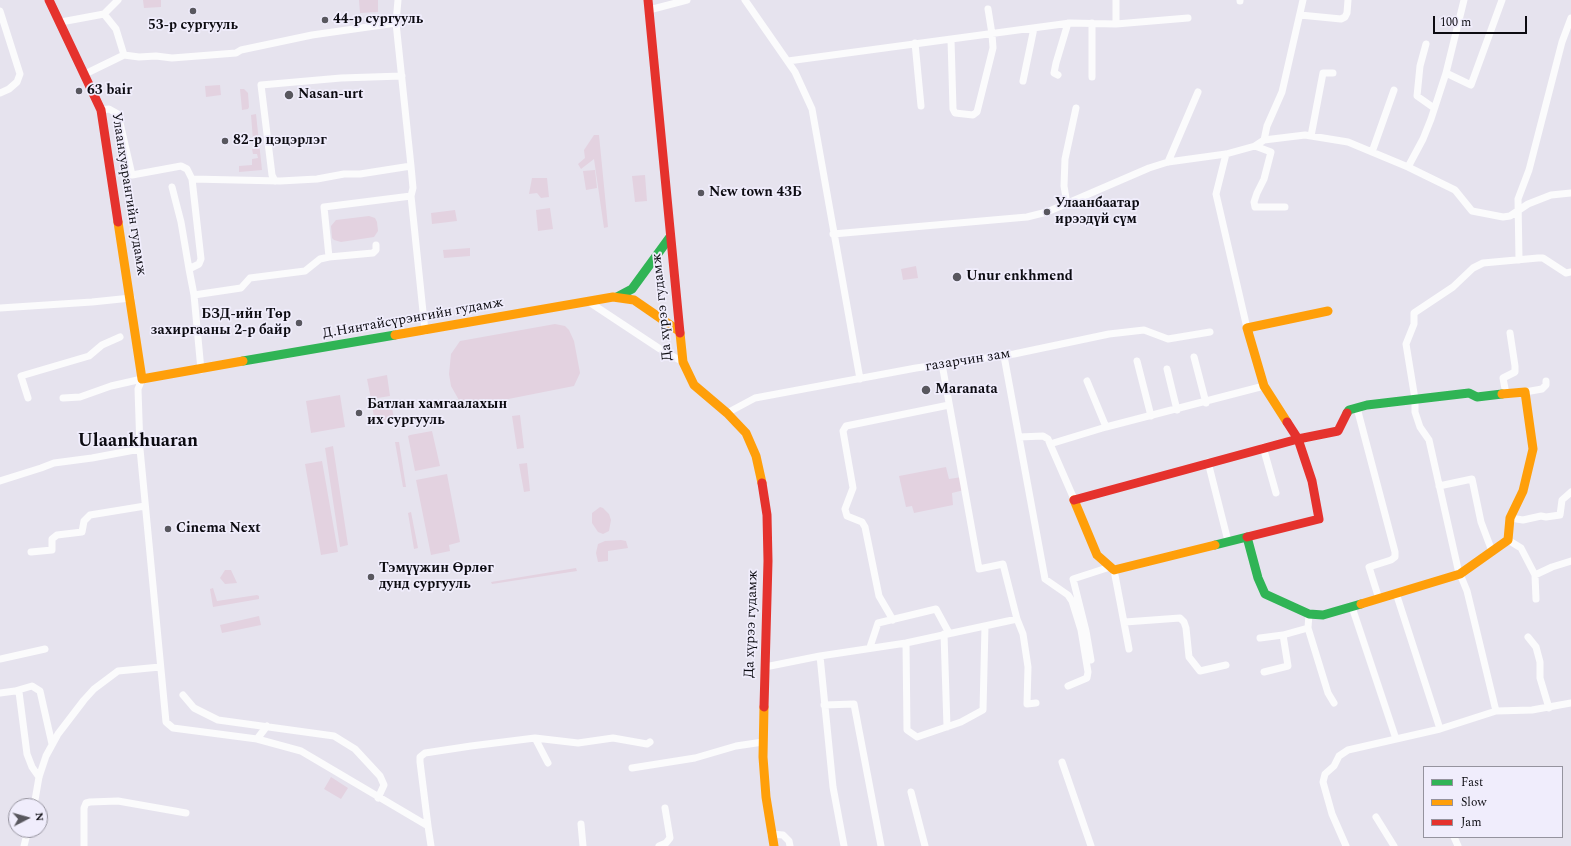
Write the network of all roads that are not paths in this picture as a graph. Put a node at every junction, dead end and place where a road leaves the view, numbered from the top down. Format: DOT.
graph roads {
  1 [pos="48,0"];
  2 [pos="118,0"];
  3 [pos="398,0"];
  4 [pos="648,0"];
  5 [pos="687,0"];
  6 [pos="745,0"];
  7 [pos="1116,0"];
  8 [pos="1303,0"];
  9 [pos="1348,0"];
  10 [pos="1464,0"];
  11 [pos="1502,0"];
  12 [pos="988,9"];
  13 [pos="649,10"];
  14 [pos="0,11"];
  15 [pos="104,14"];
  16 [pos="1300,15"];
  17 [pos="1188,18"];
  18 [pos="1571,18"];
  19 [pos="60,22"];
  20 [pos="396,23"];
  21 [pos="1068,23"];
  22 [pos="1092,24"];
  23 [pos="1116,24"];
  24 [pos="1034,28"];
  25 [pos="992,34"];
  26 [pos="951,39"];
  27 [pos="916,44"];
  28 [pos="1426,44"];
  29 [pos="124,55"];
  30 [pos="788,61"];
  31 [pos="1333,73"];
  32 [pos="1446,73"];
  33 [pos="85,74"];
  34 [pos="402,76"];
  35 [pos="1058,76"];
  36 [pos="1092,77"];
  37 [pos="1023,82"];
  38 [pos="1394,90"];
  39 [pos="1198,92"];
  40 [pos="0,93"];
  41 [pos="921,106"];
  42 [pos="1076,108"];
  43 [pos="1434,108"];
  44 [pos="101,110"];
  45 [pos="1311,136"];
  46 [pos="1264,140"];
  47 [pos="1255,146"];
  48 [pos="1372,152"];
  49 [pos="1226,154"];
  50 [pos="1168,162"];
  51 [pos="411,166"];
  52 [pos="1408,167"];
  53 [pos="192,179"];
  54 [pos="275,181"];
  55 [pos="172,187"];
  56 [pos="1571,193"];
  57 [pos="411,196"];
  58 [pos="1067,204"];
  59 [pos="1285,207"];
  60 [pos="1517,210"];
  61 [pos="833,234"];
  62 [pos="670,236"];
  63 [pos="376,245"];
  64 [pos="329,257"];
  65 [pos="1519,260"];
  66 [pos="190,269"];
  67 [pos="1571,272"];
  68 [pos="194,295"];
  69 [pos="131,298"];
  70 [pos="613,298"];
  71 [pos="589,302"];
  72 [pos="0,308"];
  73 [pos="1328,311"];
  74 [pos="1246,328"];
  75 [pos="425,331"];
  76 [pos="679,331"];
  77 [pos="1210,332"];
  78 [pos="1510,333"];
  79 [pos="120,337"];
  80 [pos="1004,356"];
  81 [pos="1194,357"];
  82 [pos="1137,361"];
  83 [pos="683,362"];
  84 [pos="942,364"];
  85 [pos="1167,369"];
  86 [pos="201,370"];
  87 [pos="142,379"];
  88 [pos="860,379"];
  89 [pos="1087,381"];
  90 [pos="1546,381"];
  91 [pos="1264,386"];
  92 [pos="1525,392"];
  93 [pos="1506,394"];
  94 [pos="28,398"];
  95 [pos="63,398"];
  96 [pos="1416,399"];
  97 [pos="1206,403"];
  98 [pos="949,405"];
  99 [pos="1357,408"];
  100 [pos="1177,410"];
  101 [pos="727,413"];
  102 [pos="1151,416"];
  103 [pos="1106,427"];
  104 [pos="1019,437"];
  105 [pos="1298,439"];
  106 [pos="1050,444"];
  107 [pos="1263,447"];
  108 [pos="140,448"];
  109 [pos="1208,462"];
  110 [pos="0,481"];
  111 [pos="1439,486"];
  112 [pos="1571,492"];
  113 [pos="1276,493"];
  114 [pos="1074,499"];
  115 [pos="145,506"];
  116 [pos="1510,518"];
  117 [pos="1247,537"];
  118 [pos="1508,540"];
  119 [pos="1228,541"];
  120 [pos="1492,551"];
  121 [pos="31,552"];
  122 [pos="1571,561"];
  123 [pos="1112,569"];
  124 [pos="1460,574"];
  125 [pos="1535,576"];
  126 [pos="1396,593"];
  127 [pos="1379,599"];
  128 [pos="1536,599"];
  129 [pos="1352,607"];
  130 [pos="1309,614"];
  131 [pos="1016,619"];
  132 [pos="893,620"];
  133 [pos="1125,622"];
  134 [pos="984,626"];
  135 [pos="1308,628"];
  136 [pos="946,634"];
  137 [pos="1283,635"];
  138 [pos="1528,637"];
  139 [pos="1260,638"];
  140 [pos="906,643"];
  141 [pos="870,647"];
  142 [pos="46,649"];
  143 [pos="1130,649"];
  144 [pos="820,656"];
  145 [pos="0,659"];
  146 [pos="1091,660"];
  147 [pos="1226,665"];
  148 [pos="160,666"];
  149 [pos="765,667"];
  150 [pos="1264,672"];
  151 [pos="1068,686"];
  152 [pos="15,691"];
  153 [pos="0,693"];
  154 [pos="183,695"];
  155 [pos="1036,703"];
  156 [pos="1334,703"];
  157 [pos="1571,703"];
  158 [pos="824,704"];
  159 [pos="1549,708"];
  160 [pos="1496,711"];
  161 [pos="267,726"];
  162 [pos="947,727"];
  163 [pos="1440,729"];
  164 [pos="535,738"];
  165 [pos="257,739"];
  166 [pos="1396,739"];
  167 [pos="650,742"];
  168 [pos="763,742"];
  169 [pos="52,744"];
  170 [pos="548,762"];
  171 [pos="1062,762"];
  172 [pos="632,768"];
  173 [pos="39,777"];
  174 [pos="911,792"];
  175 [pos="35,798"];
  176 [pos="378,798"];
  177 [pos="665,808"];
  178 [pos="186,813"];
  179 [pos="1376,817"];
  180 [pos="582,824"];
  181 [pos="428,826"];
  182 [pos="772,834"];
  183 [pos="84,846"];
  184 [pos="431,846"];
  185 [pos="583,846"];
  186 [pos="659,846"];
  187 [pos="774,846"];
  188 [pos="790,846"];
  189 [pos="844,846"];
  190 [pos="881,846"];
  191 [pos="925,846"];
  192 [pos="1091,846"];
  193 [pos="1346,846"];
  194 [pos="1394,846"];
  1 -- 19 [label="main road, Улаанхуарангийн гудамж"];
  2 -- 15 [label="street"];
  3 -- 20 [label="street"];
  4 -- 13 [label="main road, Да хүрээ гудамж"];
  5 -- 13 [label="street"];
  6 -- 30 [label="street"];
  7 -- 23 [label="street"];
  8 -- 16 [label="street"];
  9 -- 16 [label="street"];
  10 -- 32 [label="street"];
  11 -- 32 [label="street"];
  12 -- 25 [label="street"];
  13 -- 62 [label="main road, Да хүрээ гудамж"];
  14 -- 40 [label="street"];
  15 -- 19 [label="street"];
  15 -- 29 [label="street"];
  16 -- 46 [label="street"];
  17 -- 23 [label="street"];
  18 -- 60 [label="street"];
  19 -- 33 [label="main road, Улаанхуарангийн гудамж"];
  20 -- 29 [label="street"];
  20 -- 34 [label="street"];
  21 -- 22 [label="street"];
  21 -- 24 [label="street"];
  21 -- 35 [label="street"];
  22 -- 23 [label="street"];
  22 -- 36 [label="street"];
  24 -- 25 [label="street"];
  24 -- 37 [label="street"];
  25 -- 26 [label="street"];
  25 -- 26 [label="street"];
  26 -- 27 [label="street"];
  27 -- 30 [label="street"];
  27 -- 41 [label="street"];
  28 -- 43 [label="street"];
  29 -- 33 [label="street"];
  30 -- 61 [label="street"];
  31 -- 45 [label="street"];
  32 -- 43 [label="street"];
  33 -- 44 [label="main road, Улаанхуарангийн гудамж"];
  34 -- 51 [label="street"];
  34 -- 54 [label="street"];
  38 -- 48 [label="street"];
  39 -- 50 [label="street"];
  42 -- 58 [label="street"];
  43 -- 52 [label="street"];
  44 -- 53 [label="street"];
  44 -- 69 [label="main road, Улаанхуарангийн гудамж"];
  45 -- 46 [label="street"];
  45 -- 48 [label="street"];
  46 -- 47 [label="street"];
  47 -- 49 [label="street"];
  47 -- 59 [label="street"];
  48 -- 52 [label="street"];
  49 -- 50 [label="street"];
  49 -- 74 [label="street"];
  50 -- 58 [label="street"];
  51 -- 54 [label="street"];
  51 -- 57 [label="street"];
  52 -- 60 [label="street"];
  53 -- 54 [label="street"];
  53 -- 66 [label="street"];
  55 -- 66 [label="street"];
  56 -- 60 [label="street"];
  57 -- 64 [label="street"];
  57 -- 75 [label="street"];
  58 -- 61 [label="street"];
  60 -- 65 [label="street"];
  61 -- 88 [label="street"];
  62 -- 70 [label="main road"];
  62 -- 76 [label="main road, Да хүрээ гудамж"];
  63 -- 64 [label="street"];
  64 -- 68 [label="street"];
  65 -- 67 [label="street"];
  65 -- 96 [label="street"];
  66 -- 68 [label="street"];
  68 -- 86 [label="street"];
  69 -- 72 [label="street"];
  69 -- 87 [label="main road, Улаанхуарангийн гудамж"];
  70 -- 71 [label="main road, Д.Нянтайсүрэнгийн гудамж"];
  70 -- 76 [label="main road, Д.Нянтайсүрэнгийн гудамж"];
  71 -- 75 [label="main road, Д.Нянтайсүрэнгийн гудамж"];
  71 -- 83 [label="street"];
  73 -- 74 [label="main road"];
  74 -- 91 [label="main road"];
  75 -- 86 [label="main road, Д.Нянтайсүрэнгийн гудамж"];
  76 -- 83 [label="main road, Да хүрээ гудамж"];
  77 -- 80 [label="street, газарчин зам"];
  78 -- 93 [label="street"];
  79 -- 94 [label="street"];
  80 -- 84 [label="street, газарчин зам"];
  80 -- 104 [label="street"];
  81 -- 97 [label="street"];
  82 -- 102 [label="street"];
  83 -- 101 [label="main road, Да хүрээ гудамж"];
  84 -- 88 [label="street, газарчин зам"];
  84 -- 98 [label="street"];
  85 -- 100 [label="street"];
  86 -- 87 [label="main road, Д.Нянтайсүрэнгийн гудамж"];
  87 -- 95 [label="street"];
  87 -- 108 [label="street"];
  88 -- 101 [label="street, газарчин зам"];
  89 -- 103 [label="street"];
  90 -- 92 [label="street"];
  91 -- 97 [label="street"];
  91 -- 105 [label="main road"];
  92 -- 93 [label="main road"];
  92 -- 116 [label="main road"];
  93 -- 96 [label="main road"];
  96 -- 99 [label="main road"];
  96 -- 111 [label="street"];
  97 -- 100 [label="street"];
  98 -- 131 [label="street"];
  98 -- 132 [label="street"];
  99 -- 105 [label="main road"];
  99 -- 127 [label="street"];
  100 -- 102 [label="street"];
  101 -- 149 [label="main road, Да хүрээ гудамж"];
  102 -- 103 [label="street"];
  103 -- 106 [label="street"];
  104 -- 106 [label="street"];
  104 -- 151 [label="street"];
  105 -- 107 [label="main road"];
  105 -- 117 [label="main road"];
  106 -- 114 [label="street"];
  107 -- 109 [label="main road"];
  107 -- 113 [label="street"];
  108 -- 110 [label="street"];
  108 -- 115 [label="street"];
  109 -- 114 [label="main road"];
  109 -- 119 [label="street"];
  111 -- 120 [label="street"];
  111 -- 124 [label="street"];
  112 -- 116 [label="street"];
  114 -- 123 [label="main road"];
  115 -- 121 [label="street"];
  115 -- 148 [label="street"];
  116 -- 118 [label="main road"];
  117 -- 119 [label="main road"];
  117 -- 130 [label="main road"];
  118 -- 120 [label="main road"];
  118 -- 125 [label="street"];
  119 -- 123 [label="main road"];
  120 -- 124 [label="main road"];
  122 -- 125 [label="street"];
  123 -- 133 [label="street"];
  123 -- 146 [label="street"];
  124 -- 126 [label="main road"];
  124 -- 160 [label="street"];
  125 -- 128 [label="street"];
  126 -- 127 [label="main road"];
  126 -- 163 [label="street"];
  127 -- 129 [label="main road"];
  129 -- 130 [label="main road"];
  129 -- 166 [label="street"];
  130 -- 135 [label="street"];
  131 -- 134 [label="street"];
  131 -- 155 [label="street"];
  132 -- 136 [label="street"];
  132 -- 141 [label="street"];
  133 -- 143 [label="street"];
  133 -- 147 [label="street"];
  134 -- 136 [label="street"];
  134 -- 162 [label="street"];
  135 -- 137 [label="street"];
  135 -- 156 [label="street"];
  136 -- 140 [label="street"];
  136 -- 162 [label="street"];
  137 -- 139 [label="street"];
  137 -- 150 [label="street"];
  138 -- 159 [label="street"];
  140 -- 141 [label="street"];
  140 -- 162 [label="street"];
  141 -- 144 [label="street"];
  142 -- 145 [label="street"];
  144 -- 149 [label="street"];
  144 -- 158 [label="street"];
  148 -- 165 [label="street"];
  148 -- 169 [label="street"];
  149 -- 168 [label="main road, Да хүрээ гудамж"];
  152 -- 153 [label="street"];
  152 -- 169 [label="street"];
  152 -- 173 [label="street"];
  154 -- 161 [label="street"];
  157 -- 159 [label="street"];
  158 -- 189 [label="street"];
  158 -- 190 [label="street"];
  159 -- 160 [label="street"];
  160 -- 163 [label="street"];
  161 -- 165 [label="street"];
  161 -- 176 [label="street"];
  163 -- 166 [label="street"];
  164 -- 167 [label="street"];
  164 -- 170 [label="street"];
  164 -- 181 [label="street"];
  165 -- 176 [label="street"];
  166 -- 193 [label="street"];
  168 -- 172 [label="street"];
  168 -- 182 [label="main road, Да хүрээ гудамж"];
  169 -- 173 [label="street"];
  171 -- 192 [label="street"];
  173 -- 175 [label="street"];
  174 -- 191 [label="street"];
  176 -- 181 [label="street"];
  177 -- 186 [label="street"];
  178 -- 183 [label="street"];
  179 -- 194 [label="street"];
  180 -- 185 [label="street"];
  181 -- 184 [label="street"];
  182 -- 187 [label="main road, Да хүрээ гудамж"];
  182 -- 188 [label="street"];
}
